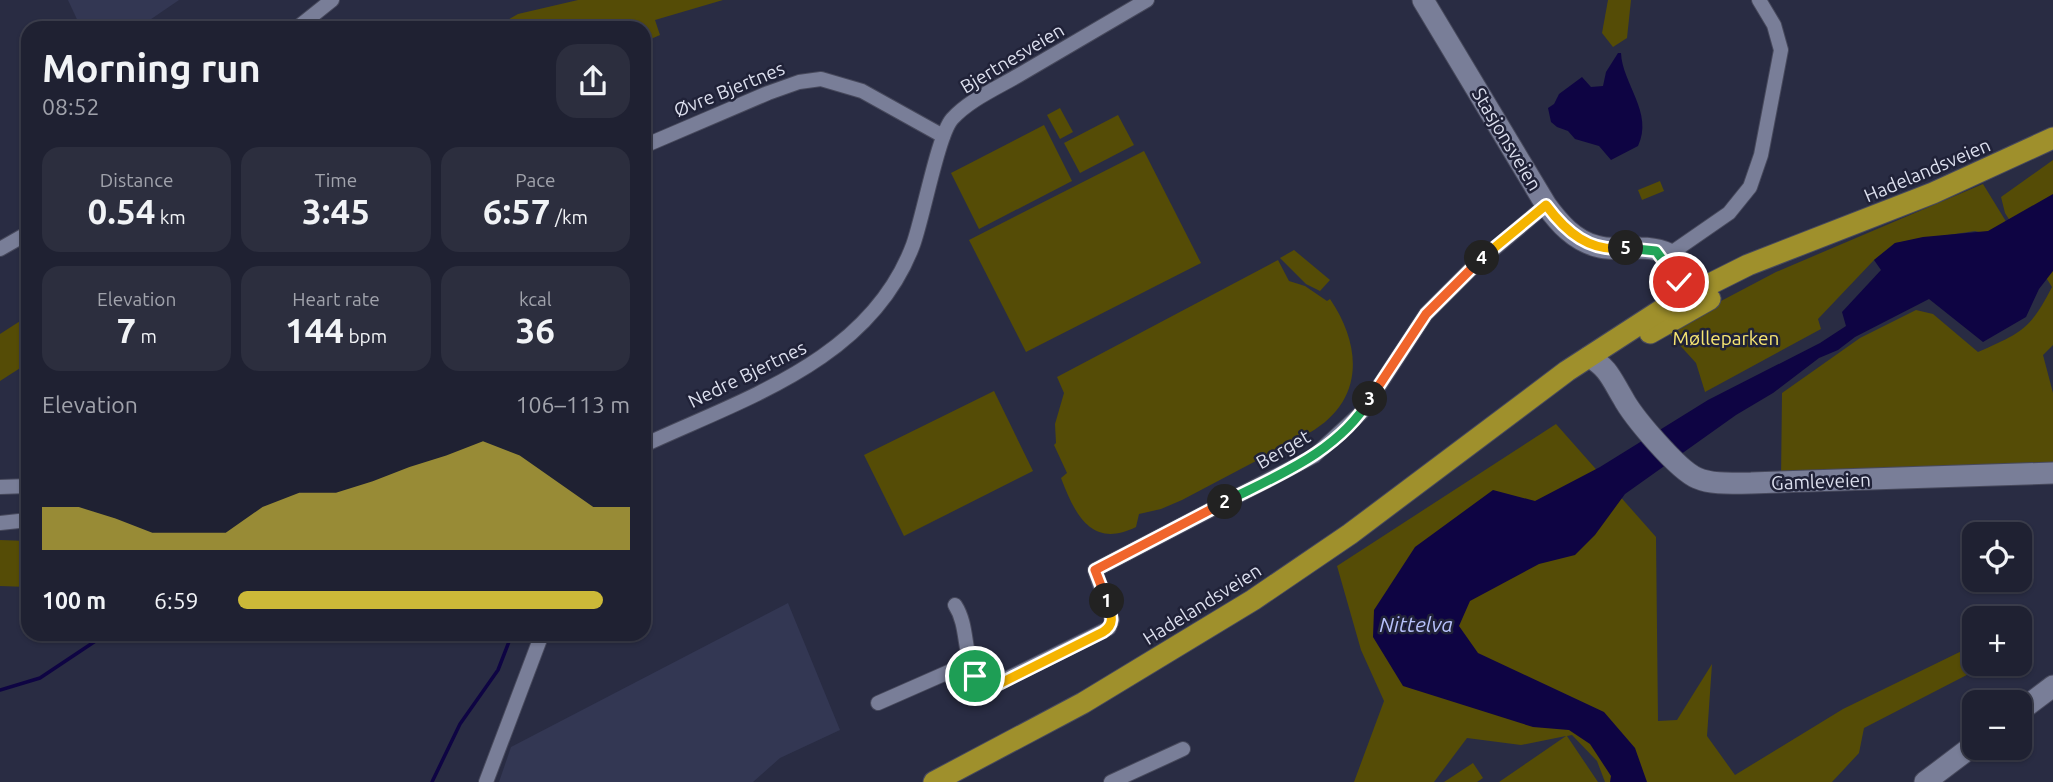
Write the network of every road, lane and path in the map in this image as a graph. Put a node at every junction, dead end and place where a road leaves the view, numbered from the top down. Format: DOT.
graph roads {
  1 [pos="332,0"];
  2 [pos="1147,0"];
  3 [pos="1423,0"];
  4 [pos="1759,0"];
  5 [pos="306,21"];
  6 [pos="943,136"];
  7 [pos="2053,138"];
  8 [pos="651,143"];
  9 [pos="1546,205"];
  10 [pos="21,237"];
  11 [pos="0,250"];
  12 [pos="1663,255"];
  13 [pos="1694,297"];
  14 [pos="1595,364"];
  15 [pos="651,442"];
  16 [pos="2053,473"];
  17 [pos="21,486"];
  18 [pos="0,488"];
  19 [pos="21,521"];
  20 [pos="0,523"];
  21 [pos="956,605"];
  22 [pos="539,641"];
  23 [pos="969,663"];
  24 [pos="2053,686"];
  25 [pos="2032,702"];
  26 [pos="878,703"];
  27 [pos="1183,749"];
  28 [pos="1962,754"];
  29 [pos="486,782"];
  30 [pos="934,782"];
  31 [pos="1111,782"];
  32 [pos="1925,782"];
  1 -- 5 [label="street"];
  2 -- 6 [label="street, Bjertnesveien"];
  3 -- 9 [label="main road, Stasjonsveien"];
  4 -- 12 [label="street"];
  6 -- 8 [label="street, Øvre Bjertnes"];
  6 -- 15 [label="street, Nedre Bjertnes"];
  7 -- 13 [label="highway, Hadelandsveien"];
  9 -- 12 [label="main road, Stasjonsveien"];
  9 -- 23 [label="street, Berget"];
  10 -- 11 [label="street"];
  12 -- 13 [label="main road"];
  13 -- 14 [label="highway, Hadelandsveien"];
  14 -- 16 [label="main road, Gamleveien"];
  14 -- 30 [label="highway, Hadelandsveien"];
  17 -- 18 [label="street"];
  19 -- 20 [label="street"];
  21 -- 23 [label="street"];
  22 -- 29 [label="street"];
  23 -- 26 [label="street"];
  24 -- 25 [label="main road"];
  27 -- 31 [label="street"];
  28 -- 32 [label="main road"];
}
